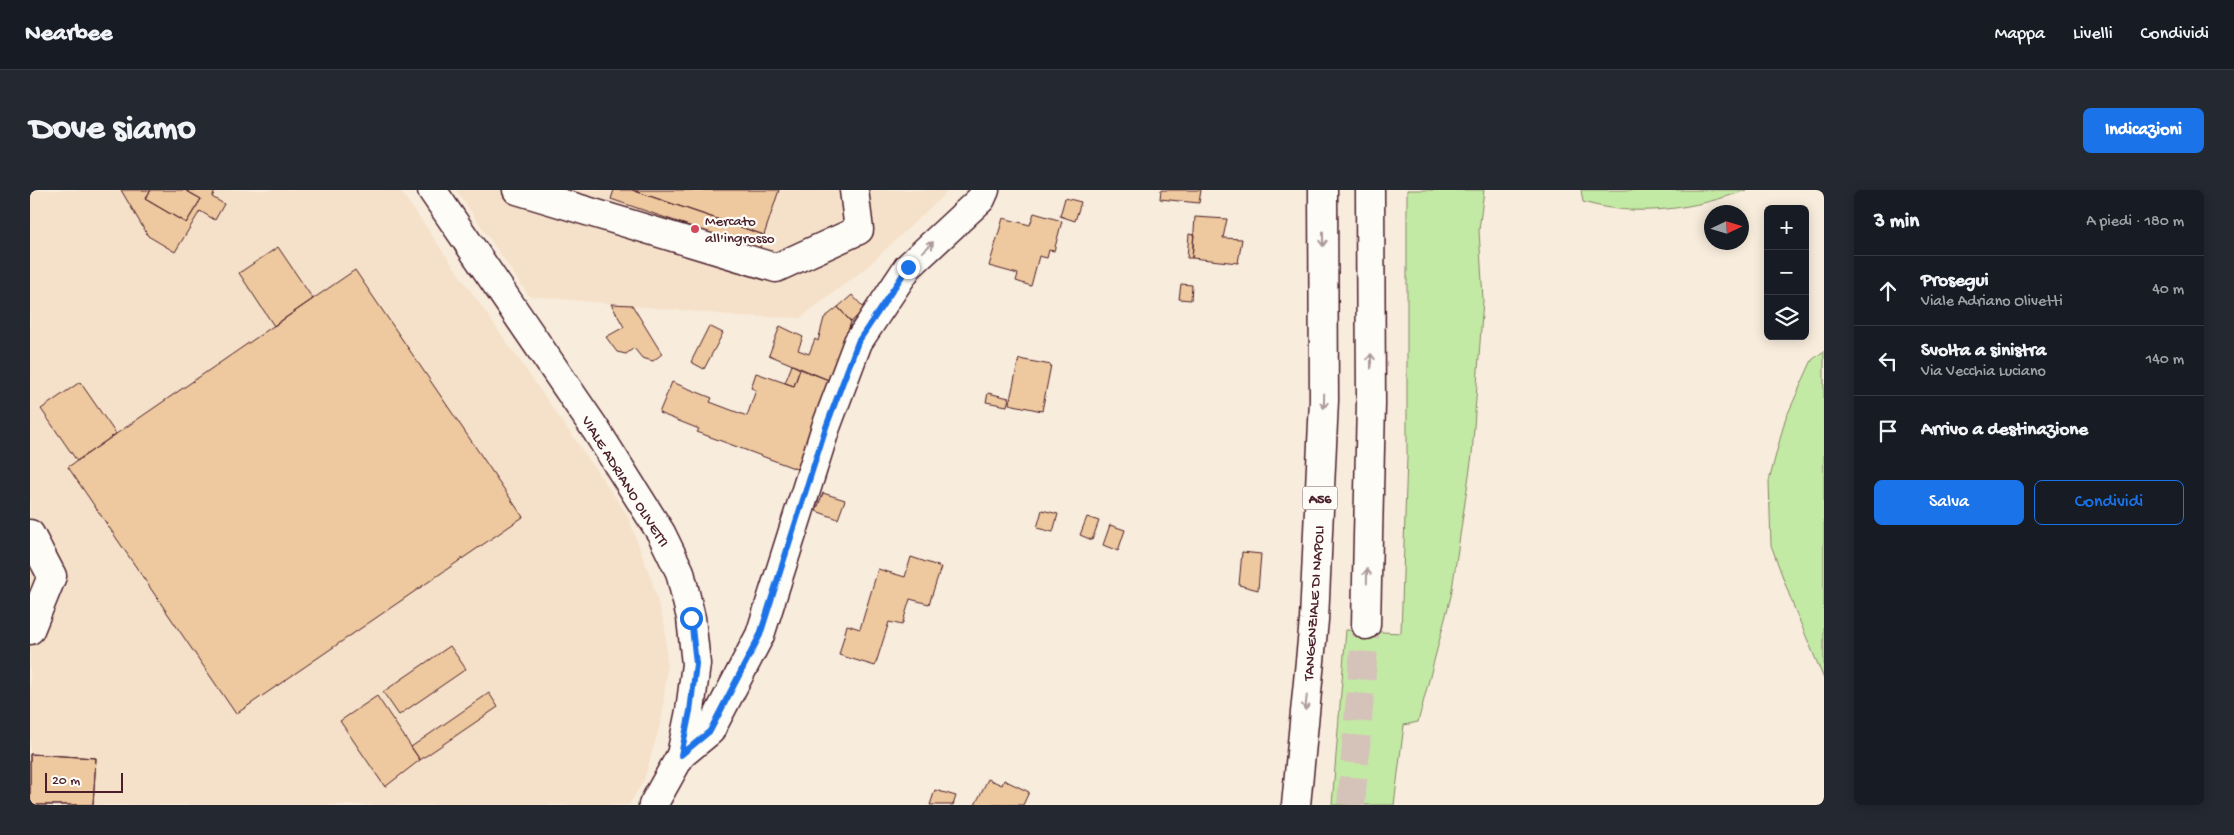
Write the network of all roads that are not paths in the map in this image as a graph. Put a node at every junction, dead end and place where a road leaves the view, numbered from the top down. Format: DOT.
graph roads {
  1 [pos="432,190"];
  2 [pos="517,190"];
  3 [pos="854,190"];
  4 [pos="985,190"];
  5 [pos="1323,190"];
  6 [pos="1370,190"];
  7 [pos="30,534"];
  8 [pos="1366,624"];
  9 [pos="30,630"];
  10 [pos="681,755"];
  11 [pos="653,805"];
  12 [pos="1296,805"];
  1 -- 10 [label="main road, VIALE ADRIANO OLIVETTI"];
  2 -- 3 [label="main road"];
  10 -- 4 [label="main road, one-way"];
  5 -- 12 [label="main road, TANGENZIALE DI NAPOLI / A56, one-way"];
  8 -- 6 [label="main road, one-way"];
  7 -- 9 [label="main road"];
  10 -- 11 [label="main road, VIALE ADRIANO OLIVETTI"];
}
